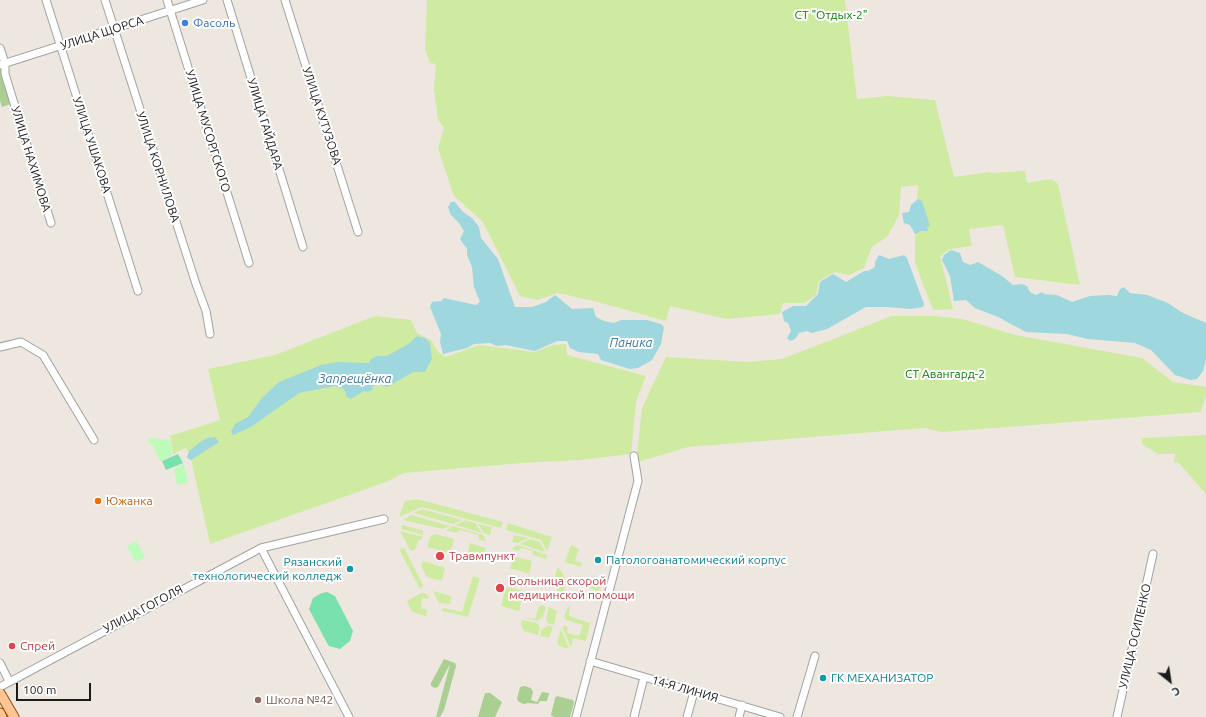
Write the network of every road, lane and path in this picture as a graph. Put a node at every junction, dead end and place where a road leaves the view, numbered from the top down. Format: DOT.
graph roads {
  1 [pos="46,0"];
  2 [pos="105,0"];
  3 [pos="167,0"];
  4 [pos="203,0"];
  5 [pos="227,0"];
  6 [pos="285,0"];
  7 [pos="170,10"];
  8 [pos="114,29"];
  9 [pos="60,46"];
  10 [pos="0,48"];
  11 [pos="3,64"];
  12 [pos="51,224"];
  13 [pos="358,232"];
  14 [pos="303,247"];
  15 [pos="249,263"];
  16 [pos="138,290"];
  17 [pos="210,334"];
  18 [pos="0,347"];
  19 [pos="94,440"];
  20 [pos="634,456"];
  21 [pos="384,519"];
  22 [pos="261,548"];
  23 [pos="1153,554"];
  24 [pos="815,656"];
  25 [pos="590,661"];
  26 [pos="0,663"];
  27 [pos="644,677"];
  28 [pos="9,681"];
  29 [pos="0,686"];
  30 [pos="694,692"];
  31 [pos="0,693"];
  32 [pos="742,705"];
  33 [pos="0,713"];
  34 [pos="2,717"];
  35 [pos="14,717"];
  36 [pos="349,717"];
  37 [pos="576,717"];
  38 [pos="634,717"];
  39 [pos="687,717"];
  40 [pos="739,717"];
  41 [pos="780,717"];
  42 [pos="797,717"];
  43 [pos="1117,717"];
  1 -- 9 [label="street, УЛИЦА УШАКОВА"];
  2 -- 8 [label="street, УЛИЦА КОРНИЛОВА"];
  3 -- 7 [label="street, УЛИЦА МУСОРГСКОГО"];
  4 -- 7 [label="street, УЛИЦА ЩОРСА"];
  5 -- 14 [label="street, УЛИЦА ГАЙДАРА"];
  6 -- 13 [label="street, УЛИЦА КУТУЗОВА"];
  7 -- 8 [label="street, УЛИЦА ЩОРСА"];
  7 -- 15 [label="street, УЛИЦА МУСОРГСКОГО"];
  8 -- 9 [label="street, УЛИЦА ЩОРСА"];
  8 -- 17 [label="street, УЛИЦА КОРНИЛОВА"];
  9 -- 11 [label="street, УЛИЦА ЩОРСА"];
  9 -- 16 [label="street, УЛИЦА УШАКОВА"];
  10 -- 11 [label="street, УЛИЦА НАХИМОВА"];
  11 -- 12 [label="street, УЛИЦА НАХИМОВА"];
  18 -- 19 [label="street"];
  20 -- 25 [label="street"];
  21 -- 22 [label="street, УЛИЦА ГОГОЛЯ"];
  22 -- 28 [label="street, УЛИЦА ГОГОЛЯ"];
  22 -- 36 [label="street"];
  23 -- 43 [label="street, УЛИЦА ОСИПЕНКО"];
  24 -- 42 [label="street"];
  25 -- 27 [label="street, 14-Я ЛИНИЯ"];
  25 -- 37 [label="street"];
  26 -- 28 [label="street"];
  27 -- 30 [label="street, 14-Я ЛИНИЯ"];
  27 -- 38 [label="street"];
  28 -- 29 [label="street, УЛИЦА ГОГОЛЯ"];
  30 -- 32 [label="street, 14-Я ЛИНИЯ"];
  30 -- 39 [label="street"];
  31 -- 35 [label="main road"];
  32 -- 40 [label="street"];
  32 -- 41 [label="street, 14-Я ЛИНИЯ"];
  33 -- 34 [label="main road"];
}
